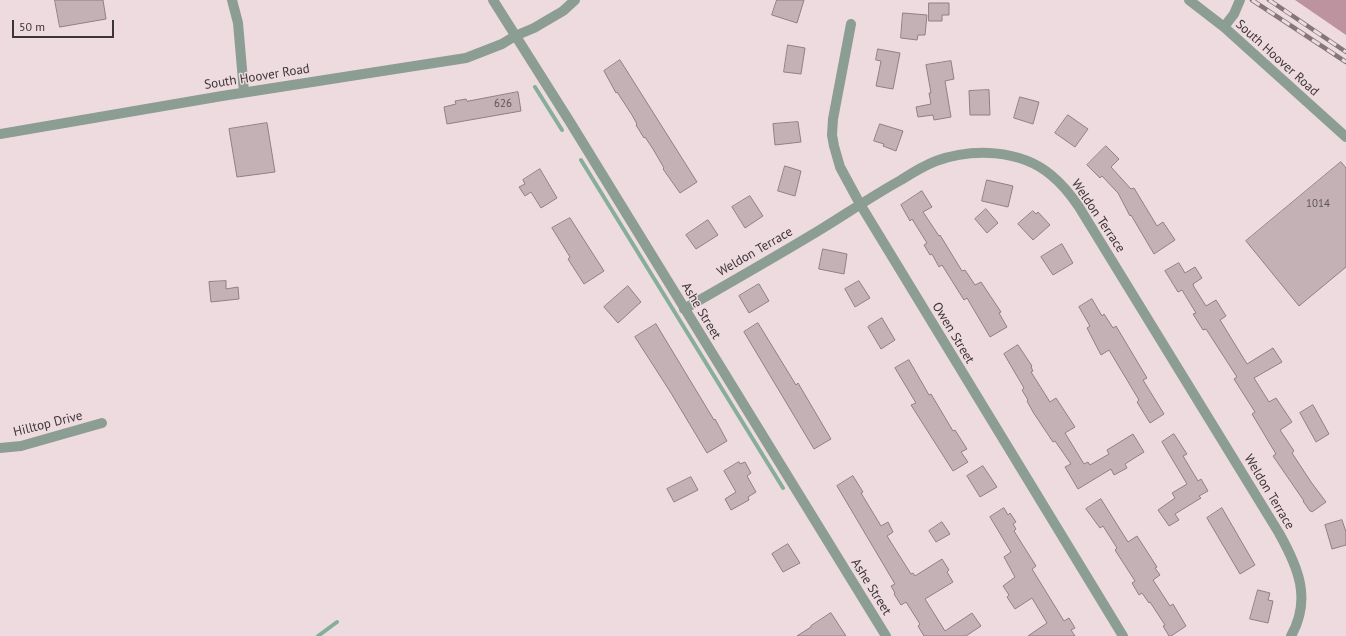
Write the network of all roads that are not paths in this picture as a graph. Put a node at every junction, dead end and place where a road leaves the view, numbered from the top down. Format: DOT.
graph roads {
  1 [pos="232,0"];
  2 [pos="493,0"];
  3 [pos="575,0"];
  4 [pos="1189,0"];
  5 [pos="1240,0"];
  6 [pos="851,24"];
  7 [pos="1224,27"];
  8 [pos="515,36"];
  9 [pos="244,92"];
  10 [pos="0,134"];
  11 [pos="1346,137"];
  12 [pos="860,204"];
  13 [pos="684,309"];
  14 [pos="102,423"];
  15 [pos="0,448"];
  16 [pos="886,636"];
  17 [pos="1123,636"];
  18 [pos="1291,636"];
  1 -- 9 [label="street"];
  2 -- 8 [label="street, Ashe Street"];
  3 -- 8 [label="street, South Hoover Road"];
  4 -- 7 [label="street, South Hoover Road"];
  5 -- 7 [label="street"];
  6 -- 12 [label="street, Owen Street"];
  7 -- 11 [label="street, South Hoover Road"];
  8 -- 9 [label="street, South Hoover Road"];
  8 -- 13 [label="street, Ashe Street"];
  9 -- 10 [label="street, South Hoover Road"];
  12 -- 13 [label="street, Weldon Terrace"];
  12 -- 17 [label="street, Owen Street"];
  12 -- 18 [label="street, Weldon Terrace"];
  13 -- 16 [label="street, Ashe Street"];
  14 -- 15 [label="street, Hilltop Drive"];
}
